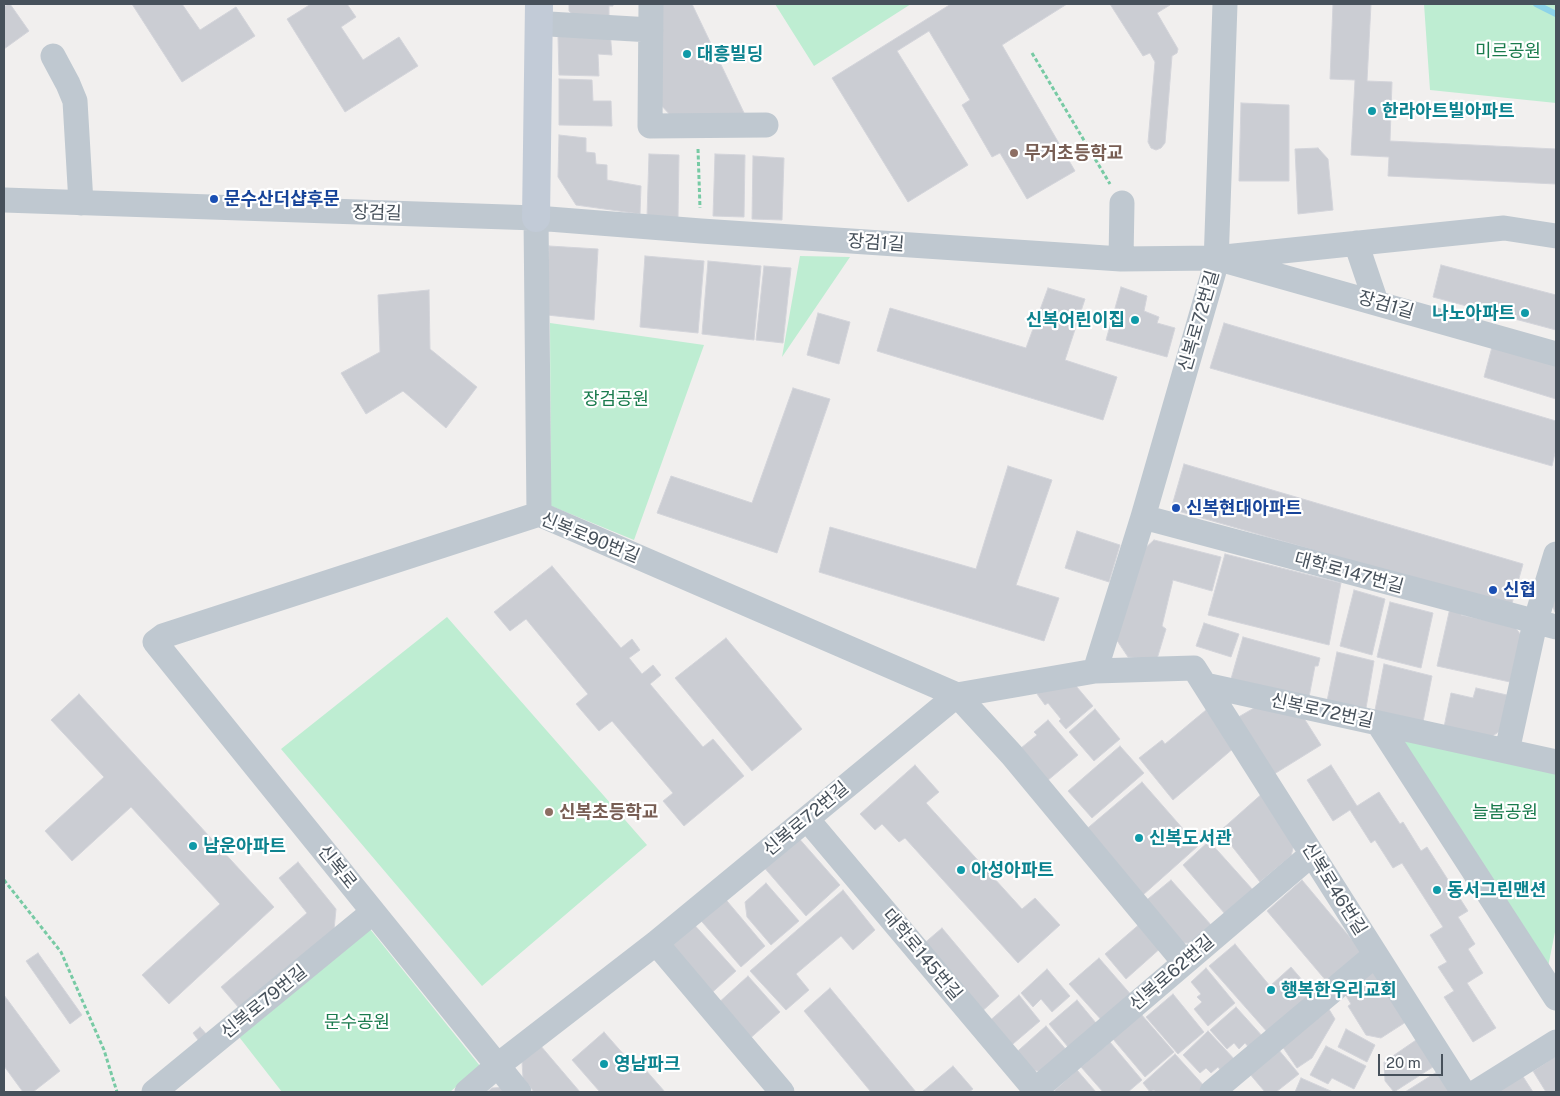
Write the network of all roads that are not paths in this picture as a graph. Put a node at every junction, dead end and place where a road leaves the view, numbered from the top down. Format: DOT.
graph roads {
  1 [pos="651,4"];
  2 [pos="1225,4"];
  3 [pos="544,14"];
  4 [pos="651,30"];
  5 [pos="53,56"];
  6 [pos="766,125"];
  7 [pos="4,200"];
  8 [pos="81,203"];
  9 [pos="1122,204"];
  10 [pos="536,218"];
  11 [pos="1556,236"];
  12 [pos="1356,243"];
  13 [pos="1216,258"];
  14 [pos="1121,259"];
  15 [pos="1376,302"];
  16 [pos="1556,354"];
  17 [pos="539,514"];
  18 [pos="1142,517"];
  19 [pos="1556,554"];
  20 [pos="1546,625"];
  21 [pos="156,642"];
  22 [pos="1094,671"];
  23 [pos="1205,685"];
  24 [pos="957,695"];
  25 [pos="1378,723"];
  26 [pos="1507,751"];
  27 [pos="1556,762"];
  28 [pos="807,819"];
  29 [pos="1312,854"];
  30 [pos="373,912"];
  31 [pos="656,943"];
  32 [pos="1375,955"];
  33 [pos="1184,962"];
  34 [pos="1556,998"];
  35 [pos="1556,1042"];
  36 [pos="498,1066"];
  37 [pos="154,1092"];
  38 [pos="467,1092"];
  39 [pos="519,1092"];
  40 [pos="782,1092"];
  41 [pos="1035,1092"];
  42 [pos="1212,1092"];
  43 [pos="1463,1092"];
  44 [pos="1476,1092"];
  1 -- 4 [label="street"];
  2 -- 13 [label="street"];
  3 -- 4 [label="street"];
  3 -- 10 [label="main road"];
  4 -- 6 [label="street"];
  5 -- 8 [label="street"];
  7 -- 8 [label="street, 장검길"];
  8 -- 10 [label="street, 장검길"];
  9 -- 14 [label="street"];
  10 -- 14 [label="street, 장검1길"];
  10 -- 17 [label="street"];
  11 -- 12 [label="street, 장검1길"];
  12 -- 13 [label="street, 장검1길"];
  12 -- 15 [label="street"];
  13 -- 14 [label="street, 장검1길"];
  13 -- 15 [label="street, 장검1길"];
  13 -- 18 [label="street, 신복로72번길"];
  15 -- 16 [label="street, 장검1길"];
  17 -- 21 [label="street, 신복로90번길"];
  17 -- 24 [label="street, 신복로90번길"];
  18 -- 20 [label="street, 대학로147번길"];
  18 -- 22 [label="street, 신복로72번길"];
  19 -- 20 [label="street"];
  20 -- 26 [label="street"];
  21 -- 30 [label="street, 신복로"];
  22 -- 23 [label="street, 신복로72번길"];
  22 -- 24 [label="street, 신복로72번길"];
  23 -- 25 [label="street, 신복로72번길"];
  23 -- 29 [label="street, 신복로46번길"];
  24 -- 28 [label="street, 신복로72번길"];
  24 -- 33 [label="street"];
  25 -- 26 [label="street, 신복로72번길"];
  25 -- 34 [label="street"];
  26 -- 27 [label="street, 신복로72번길"];
  28 -- 31 [label="street, 신복로72번길"];
  28 -- 41 [label="street, 대학로145번길"];
  29 -- 32 [label="street, 신복로46번길"];
  29 -- 33 [label="street, 신복로62번길"];
  30 -- 36 [label="street, 신복로"];
  30 -- 37 [label="street, 신복로79번길"];
  31 -- 36 [label="street, 신복로72번길"];
  31 -- 40 [label="street"];
  32 -- 42 [label="street"];
  32 -- 43 [label="street, 신복로46번길"];
  33 -- 41 [label="street, 신복로62번길"];
  35 -- 44 [label="street"];
  36 -- 38 [label="street, 신복로72번길"];
  36 -- 39 [label="street, 신복로"];
}
